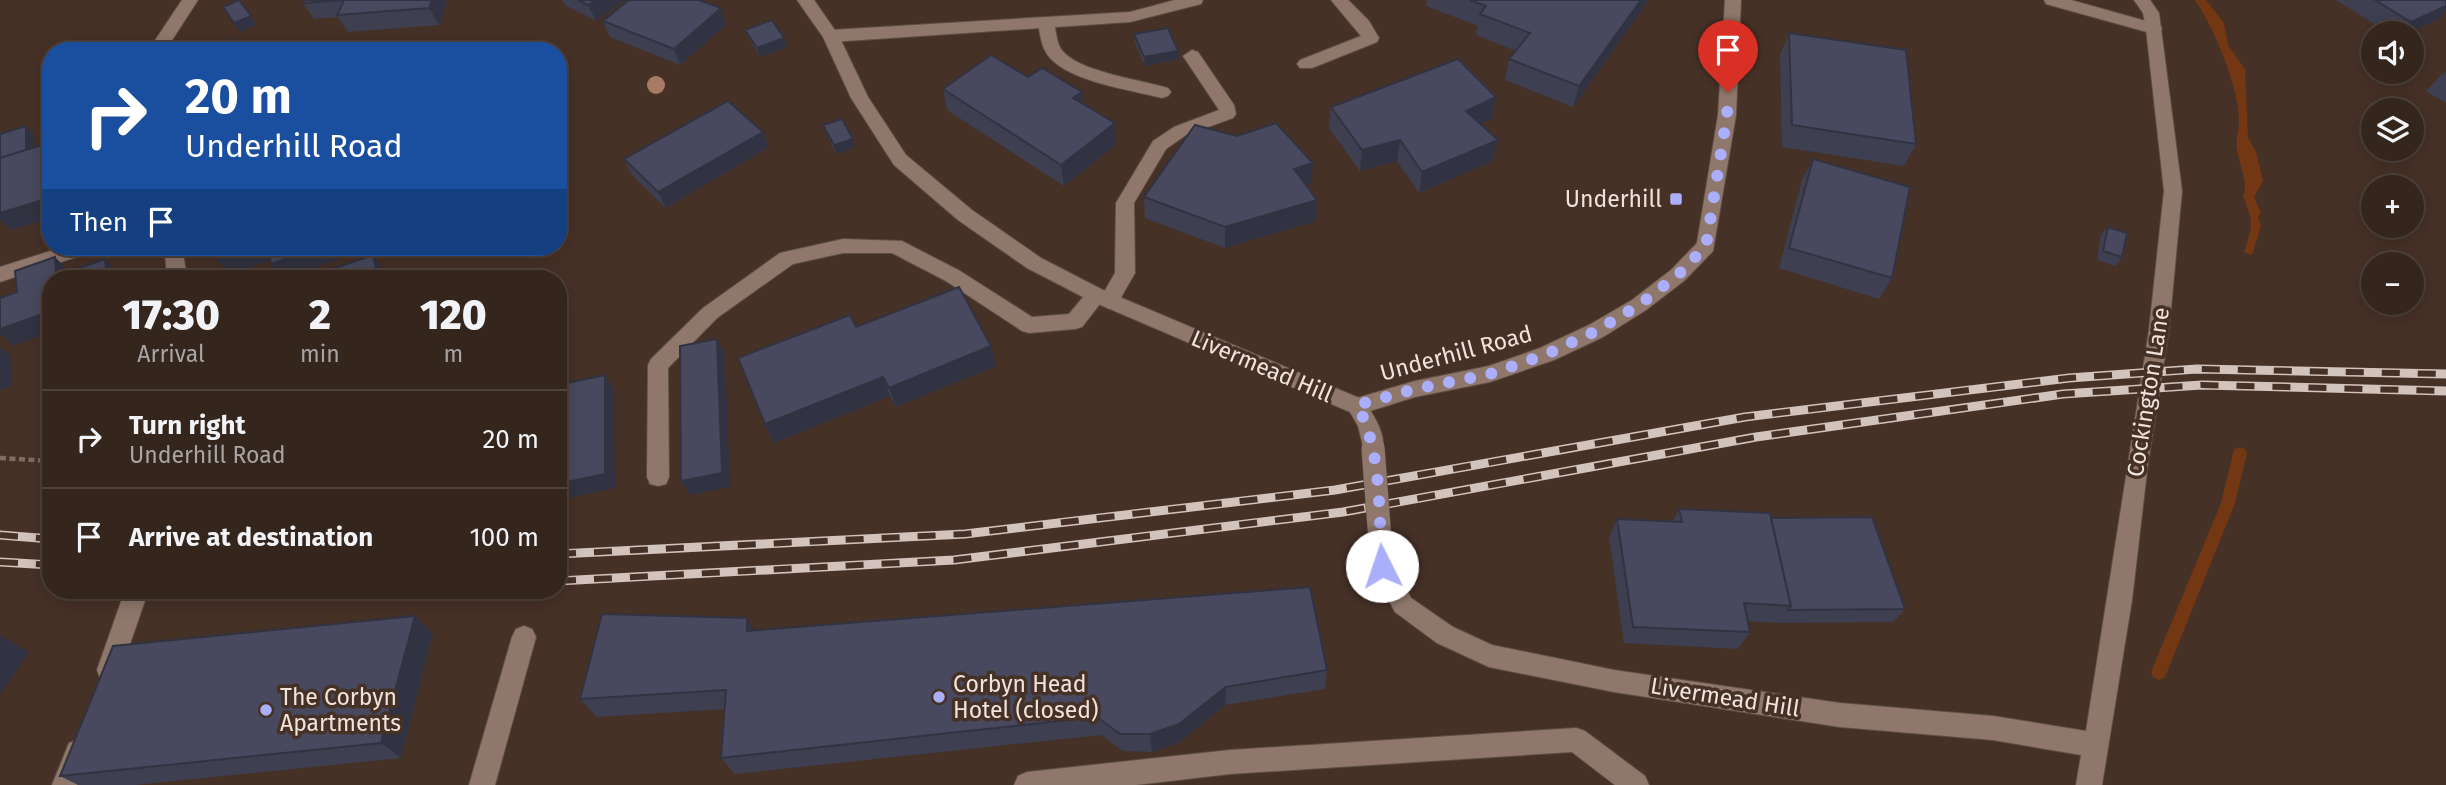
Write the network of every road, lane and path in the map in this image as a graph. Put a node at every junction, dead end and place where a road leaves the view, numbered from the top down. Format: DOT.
graph roads {
  1 [pos="190,0"];
  2 [pos="805,0"];
  3 [pos="1195,0"];
  4 [pos="1339,0"];
  5 [pos="1733,0"];
  6 [pos="2052,0"];
  7 [pos="2142,0"];
  8 [pos="1046,22"];
  9 [pos="2154,29"];
  10 [pos="831,36"];
  11 [pos="162,42"];
  12 [pos="1192,56"];
  13 [pos="1306,64"];
  14 [pos="1162,92"];
  15 [pos="58,256"];
  16 [pos="0,275"];
  17 [pos="1102,298"];
  18 [pos="1357,405"];
  19 [pos="0,458"];
  20 [pos="42,460"];
  21 [pos="658,477"];
  22 [pos="134,599"];
  23 [pos="524,637"];
  24 [pos="103,686"];
  25 [pos="84,736"];
  26 [pos="2095,745"];
  27 [pos="65,785"];
  28 [pos="482,785"];
  29 [pos="1027,785"];
  30 [pos="1636,785"];
  31 [pos="2089,785"];
  1 -- 11 [label="street"];
  2 -- 10 [label="street, Livermead Hill"];
  3 -- 8 [label="street"];
  4 -- 13 [label="street"];
  5 -- 18 [label="street, Underhill Road"];
  6 -- 9 [label="street"];
  7 -- 9 [label="street, Cockington Lane"];
  8 -- 10 [label="street"];
  8 -- 14 [label="street"];
  9 -- 26 [label="street, Cockington Lane"];
  10 -- 17 [label="street, Livermead Hill"];
  12 -- 17 [label="street"];
  15 -- 16 [label="street"];
  17 -- 18 [label="street, Livermead Hill"];
  17 -- 21 [label="street"];
  18 -- 26 [label="street, Livermead Hill, bridge"];
  19 -- 20 [label="path"];
  22 -- 24 [label="street"];
  23 -- 28 [label="street"];
  25 -- 27 [label="street"];
  26 -- 31 [label="street, Cockington Lane"];
  29 -- 30 [label="street"];
}
